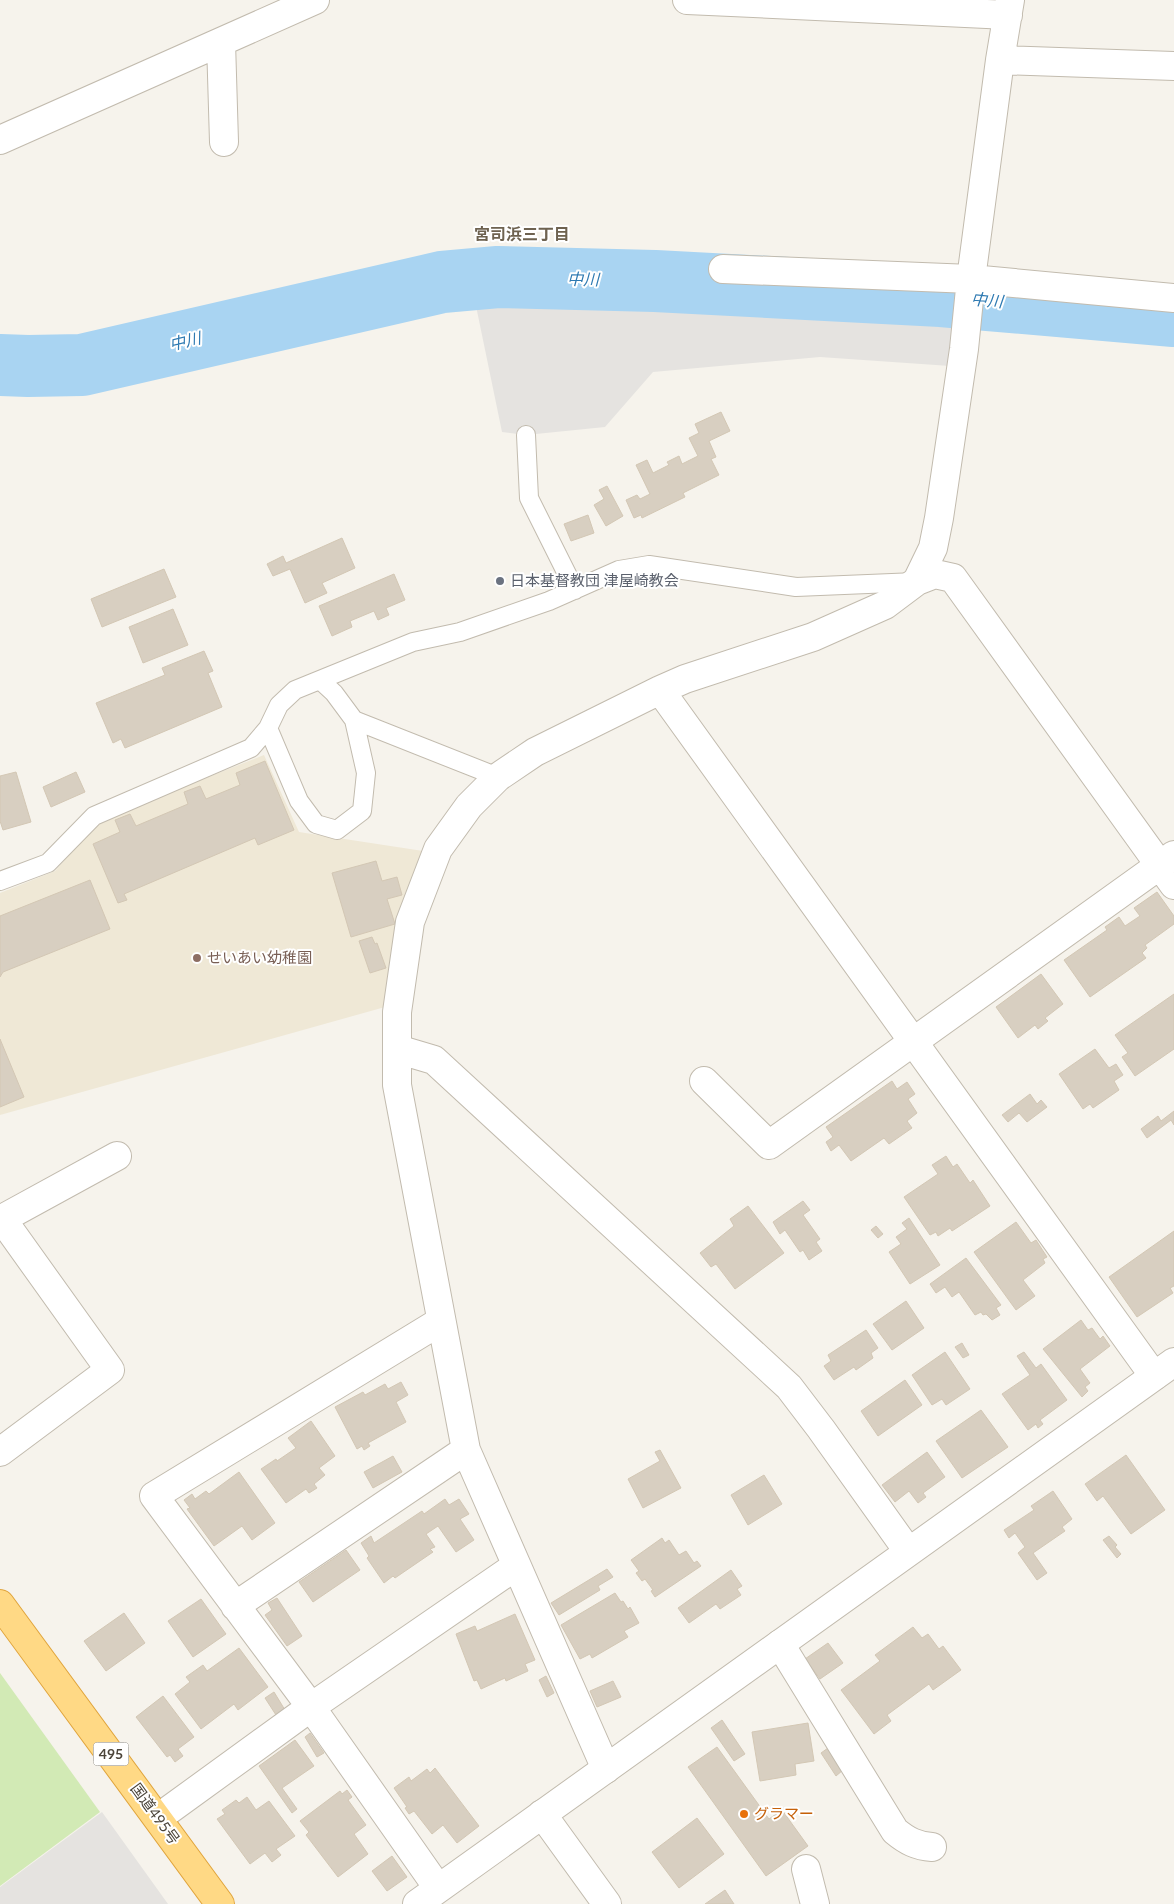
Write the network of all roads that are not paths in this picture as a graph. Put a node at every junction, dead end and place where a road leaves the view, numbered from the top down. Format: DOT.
graph roads {
  1 [pos="315,0"];
  2 [pos="687,0"];
  3 [pos="1009,8"];
  4 [pos="221,42"];
  5 [pos="1000,60"];
  6 [pos="1174,66"];
  7 [pos="0,140"];
  8 [pos="224,142"];
  9 [pos="723,269"];
  10 [pos="970,293"];
  11 [pos="1174,298"];
  12 [pos="526,435"];
  13 [pos="917,582"];
  14 [pos="575,590"];
  15 [pos="320,680"];
  16 [pos="660,690"];
  17 [pos="354,720"];
  18 [pos="268,728"];
  19 [pos="498,777"];
  20 [pos="1169,868"];
  21 [pos="0,881"];
  22 [pos="914,1040"];
  23 [pos="397,1049"];
  24 [pos="704,1081"];
  25 [pos="117,1156"];
  26 [pos="1,1220"];
  27 [pos="441,1320"];
  28 [pos="1164,1369"];
  29 [pos="466,1450"];
  30 [pos="0,1452"];
  31 [pos="908,1551"];
  32 [pos="516,1566"];
  33 [pos="0,1604"];
  34 [pos="235,1606"];
  35 [pos="780,1644"];
  36 [pos="311,1707"];
  37 [pos="606,1768"];
  38 [pos="542,1814"];
  39 [pos="158,1818"];
  40 [pos="932,1847"];
  41 [pos="806,1869"];
  42 [pos="428,1896"];
  43 [pos="220,1904"];
  44 [pos="607,1904"];
  45 [pos="816,1904"];
  1 -- 4 [label="street"];
  2 -- 3 [label="street"];
  3 -- 5 [label="street"];
  4 -- 7 [label="street"];
  4 -- 8 [label="street"];
  5 -- 6 [label="street"];
  5 -- 10 [label="street"];
  9 -- 10 [label="street"];
  10 -- 11 [label="street"];
  10 -- 13 [label="street"];
  12 -- 14 [label="lane"];
  13 -- 14 [label="lane"];
  13 -- 16 [label="street"];
  13 -- 20 [label="street"];
  14 -- 15 [label="lane"];
  15 -- 17 [label="lane"];
  15 -- 18 [label="lane"];
  16 -- 19 [label="street"];
  16 -- 22 [label="street"];
  17 -- 18 [label="lane"];
  17 -- 19 [label="lane"];
  18 -- 21 [label="lane"];
  19 -- 23 [label="street"];
  20 -- 22 [label="street"];
  22 -- 24 [label="street"];
  22 -- 28 [label="street"];
  23 -- 27 [label="street"];
  23 -- 31 [label="street"];
  25 -- 26 [label="street"];
  26 -- 30 [label="street"];
  27 -- 29 [label="street"];
  27 -- 34 [label="street"];
  28 -- 31 [label="street"];
  29 -- 32 [label="street"];
  29 -- 34 [label="street"];
  31 -- 35 [label="street"];
  32 -- 36 [label="street"];
  32 -- 37 [label="street"];
  33 -- 39 [label="highway, 国道495号 / 495"];
  34 -- 36 [label="street"];
  35 -- 37 [label="street"];
  35 -- 40 [label="street"];
  36 -- 39 [label="street"];
  36 -- 42 [label="street"];
  37 -- 38 [label="street"];
  38 -- 42 [label="street"];
  38 -- 44 [label="street"];
  39 -- 43 [label="highway, 国道495号 / 495"];
  41 -- 45 [label="street"];
}
